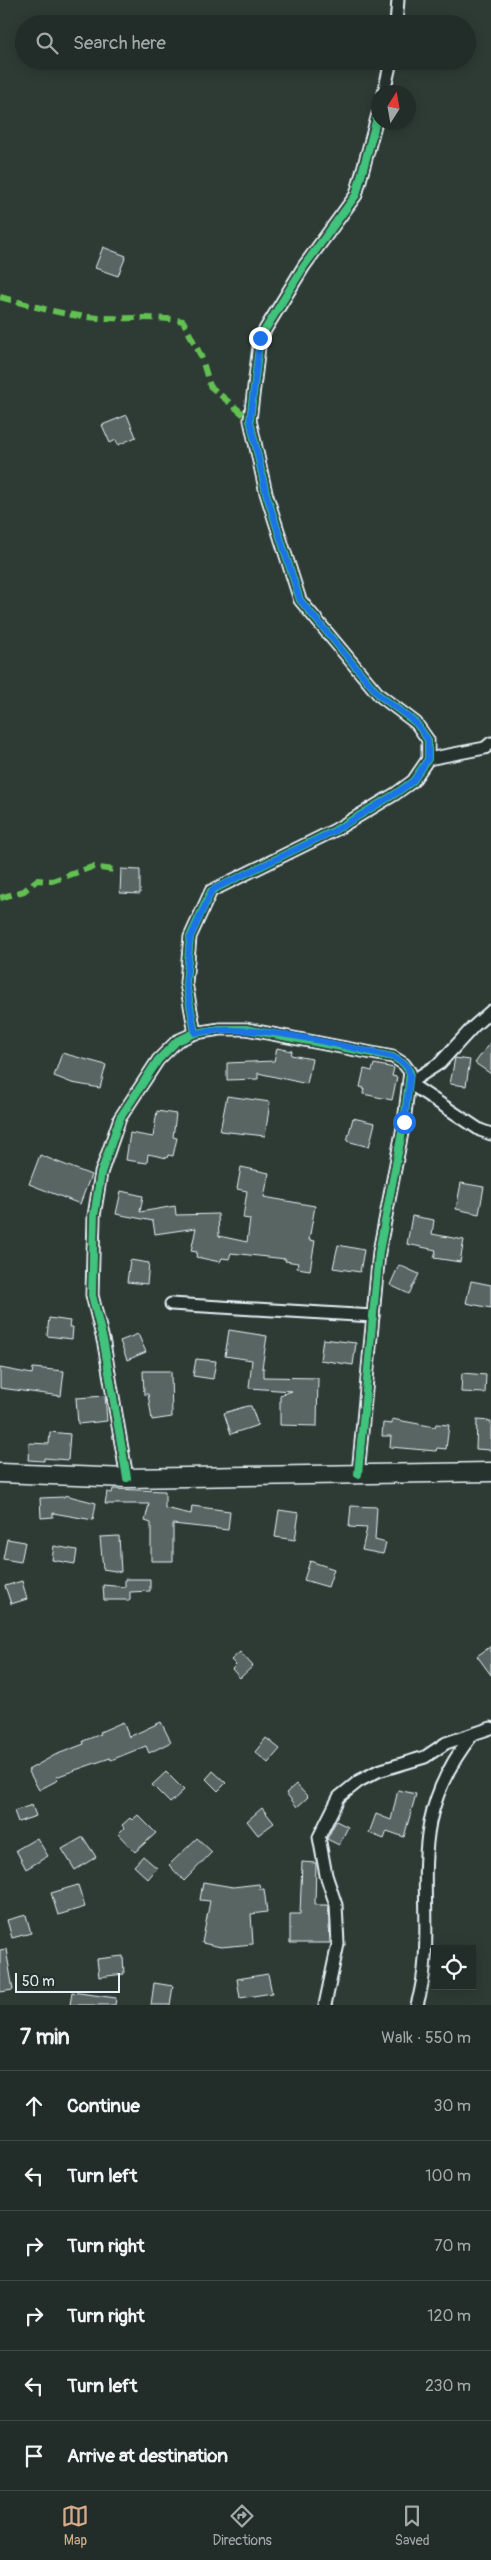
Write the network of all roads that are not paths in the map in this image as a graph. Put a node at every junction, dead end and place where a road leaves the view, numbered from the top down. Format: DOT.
graph roads {
  1 [pos="398,0"];
  2 [pos="397,15"];
  3 [pos="389,70"];
  4 [pos="386,85"];
  5 [pos="374,130"];
  6 [pos="491,743"];
  7 [pos="428,759"];
  8 [pos="491,1011"];
  9 [pos="195,1033"];
  10 [pos="409,1083"];
  11 [pos="491,1134"];
  12 [pos="171,1304"];
  13 [pos="373,1316"];
  14 [pos="491,1472"];
  15 [pos="0,1473"];
  16 [pos="358,1474"];
  17 [pos="127,1478"];
  18 [pos="491,1728"];
  19 [pos="473,1733"];
  20 [pos="325,2005"];
  21 [pos="417,2005"];
  1 -- 2 [label="street"];
  3 -- 4 [label="street"];
  5 -- 7 [label="street"];
  6 -- 7 [label="street"];
  7 -- 9 [label="street"];
  8 -- 10 [label="street"];
  9 -- 10 [label="street"];
  9 -- 17 [label="street"];
  10 -- 11 [label="street"];
  10 -- 13 [label="street"];
  12 -- 13 [label="street"];
  13 -- 16 [label="street"];
  14 -- 16 [label="main road"];
  15 -- 17 [label="main road"];
  16 -- 17 [label="main road"];
  18 -- 19 [label="street"];
  19 -- 20 [label="street"];
  19 -- 21 [label="street"];
}
